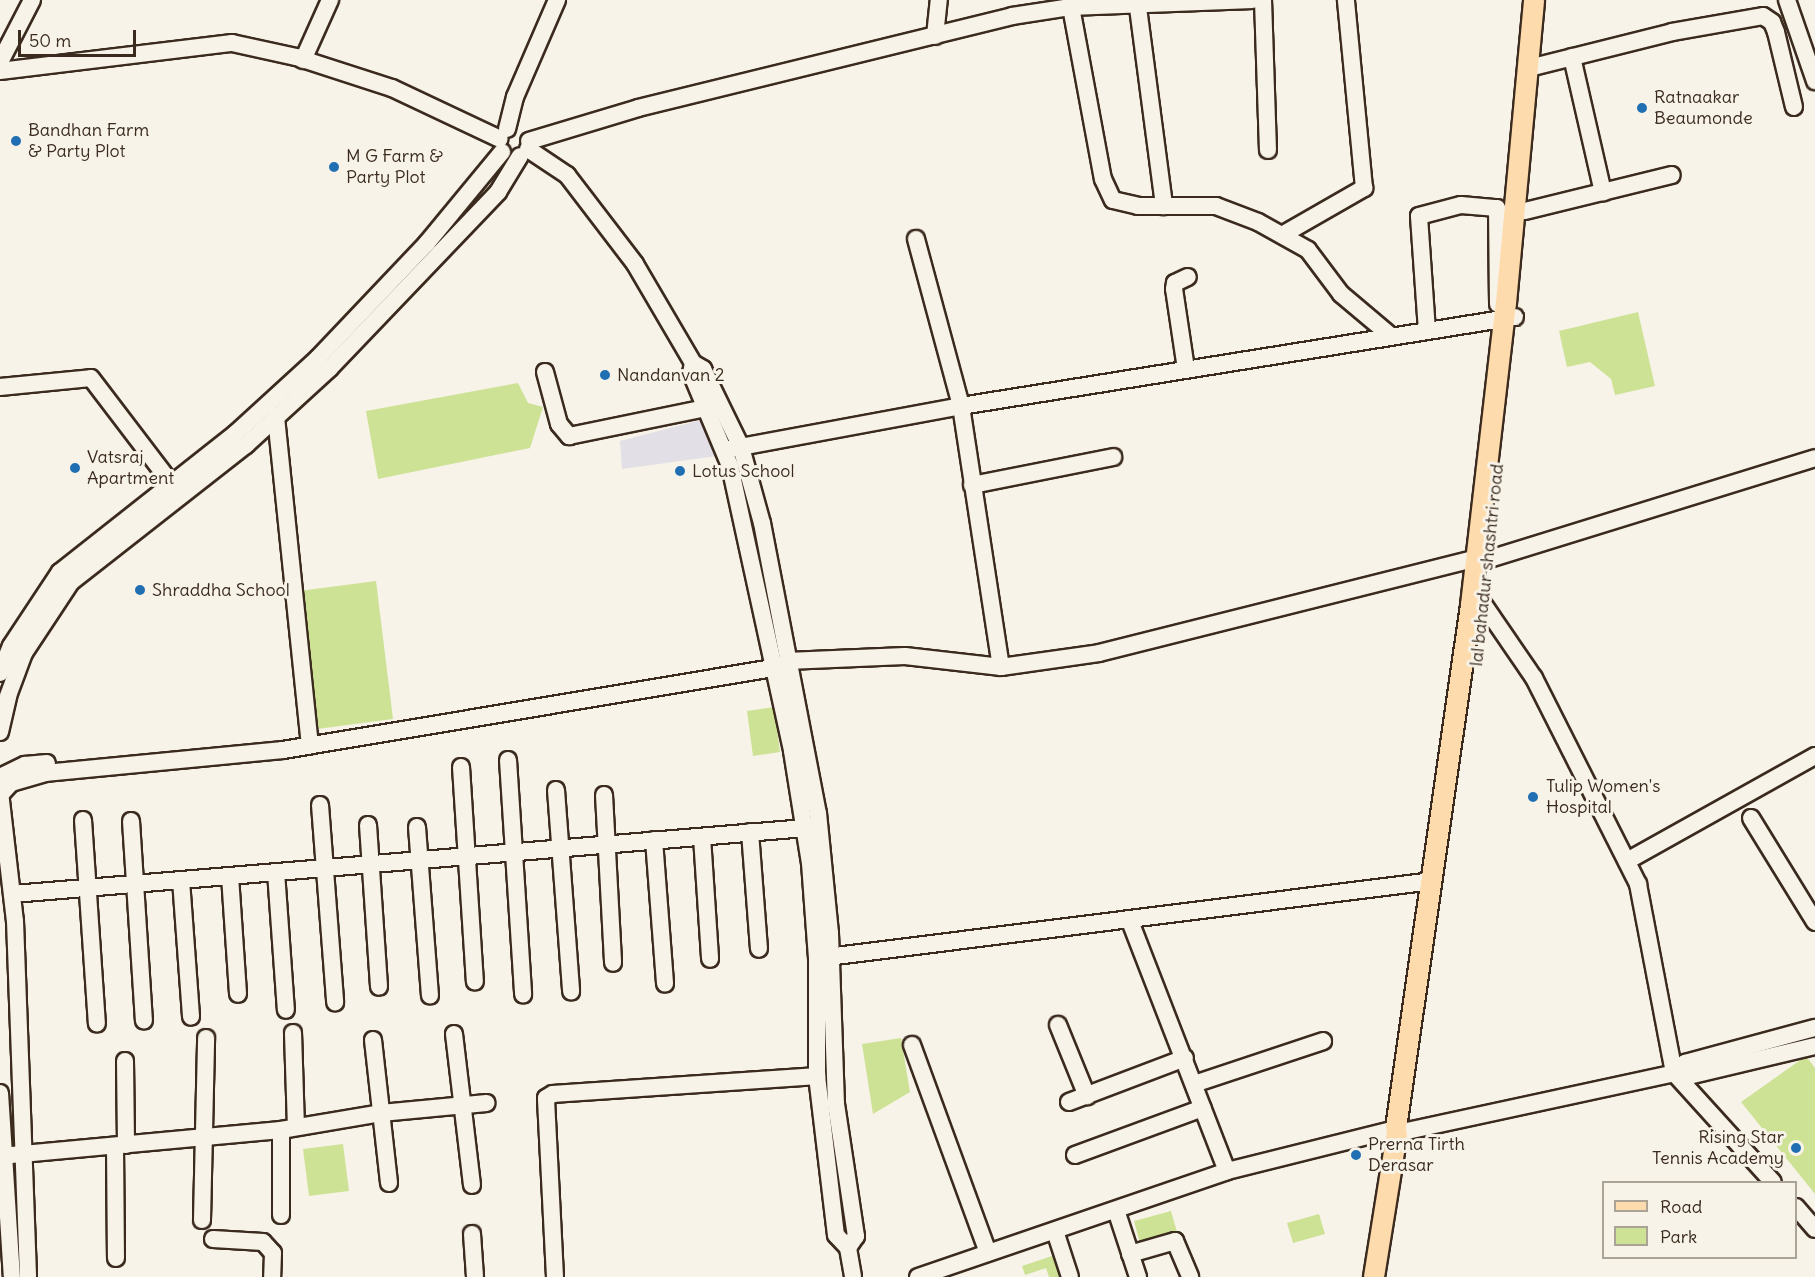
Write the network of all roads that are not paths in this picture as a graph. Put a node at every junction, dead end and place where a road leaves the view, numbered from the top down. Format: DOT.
graph roads {
  1 [pos="32,0"];
  2 [pos="330,0"];
  3 [pos="567,0"];
  4 [pos="939,0"];
  5 [pos="1252,0"];
  6 [pos="1263,0"];
  7 [pos="1346,0"];
  8 [pos="1534,0"];
  9 [pos="1546,0"];
  10 [pos="1787,0"];
  11 [pos="1206,1"];
  12 [pos="1137,2"];
  13 [pos="1090,3"];
  14 [pos="554,7"];
  15 [pos="1071,7"];
  16 [pos="935,36"];
  17 [pos="1572,57"];
  18 [pos="303,60"];
  19 [pos="0,62"];
  20 [pos="1538,66"];
  21 [pos="0,71"];
  22 [pos="1815,81"];
  23 [pos="1794,107"];
  24 [pos="503,140"];
  25 [pos="526,149"];
  26 [pos="1268,150"];
  27 [pos="1672,175"];
  28 [pos="1603,192"];
  29 [pos="1164,206"];
  30 [pos="1525,211"];
  31 [pos="1282,235"];
  32 [pos="916,239"];
  33 [pos="1188,276"];
  34 [pos="1505,318"];
  35 [pos="1427,331"];
  36 [pos="1392,336"];
  37 [pos="693,363"];
  38 [pos="1186,369"];
  39 [pos="545,372"];
  40 [pos="0,387"];
  41 [pos="960,406"];
  42 [pos="705,408"];
  43 [pos="276,417"];
  44 [pos="741,447"];
  45 [pos="724,450"];
  46 [pos="1113,457"];
  47 [pos="1815,458"];
  48 [pos="171,483"];
  49 [pos="972,485"];
  50 [pos="1479,560"];
  51 [pos="1484,605"];
  52 [pos="782,662"];
  53 [pos="1001,667"];
  54 [pos="0,673"];
  55 [pos="0,732"];
  56 [pos="309,741"];
  57 [pos="1815,756"];
  58 [pos="508,760"];
  59 [pos="461,767"];
  60 [pos="0,777"];
  61 [pos="556,790"];
  62 [pos="0,794"];
  63 [pos="604,795"];
  64 [pos="320,805"];
  65 [pos="1751,818"];
  66 [pos="83,820"];
  67 [pos="131,821"];
  68 [pos="368,825"];
  69 [pos="417,827"];
  70 [pos="805,828"];
  71 [pos="750,832"];
  72 [pos="702,837"];
  73 [pos="654,840"];
  74 [pos="606,844"];
  75 [pos="561,848"];
  76 [pos="513,852"];
  77 [pos="468,856"];
  78 [pos="419,860"];
  79 [pos="1627,861"];
  80 [pos="371,864"];
  81 [pos="324,868"];
  82 [pos="276,872"];
  83 [pos="230,876"];
  84 [pos="181,880"];
  85 [pos="1432,881"];
  86 [pos="133,884"];
  87 [pos="88,888"];
  88 [pos="13,894"];
  89 [pos="1130,921"];
  90 [pos="1815,922"];
  91 [pos="759,949"];
  92 [pos="823,957"];
  93 [pos="710,959"];
  94 [pos="614,963"];
  95 [pos="475,982"];
  96 [pos="665,984"];
  97 [pos="379,987"];
  98 [pos="571,990"];
  99 [pos="238,994"];
  100 [pos="523,995"];
  101 [pos="430,996"];
  102 [pos="335,1002"];
  103 [pos="286,1010"];
  104 [pos="191,1017"];
  105 [pos="144,1020"];
  106 [pos="97,1024"];
  107 [pos="1058,1025"];
  108 [pos="1815,1028"];
  109 [pos="293,1033"];
  110 [pos="454,1034"];
  111 [pos="206,1038"];
  112 [pos="373,1040"];
  113 [pos="1323,1041"];
  114 [pos="912,1045"];
  115 [pos="1815,1046"];
  116 [pos="1185,1058"];
  117 [pos="125,1061"];
  118 [pos="1676,1073"];
  119 [pos="817,1076"];
  120 [pos="1194,1084"];
  121 [pos="0,1093"];
  122 [pos="1087,1096"];
  123 [pos="1069,1102"];
  124 [pos="487,1103"];
  125 [pos="463,1104"];
  126 [pos="0,1105"];
  127 [pos="1203,1108"];
  128 [pos="381,1113"];
  129 [pos="289,1129"];
  130 [pos="1401,1131"];
  131 [pos="201,1137"];
  132 [pos="120,1145"];
  133 [pos="24,1155"];
  134 [pos="1075,1155"];
  135 [pos="1,1156"];
  136 [pos="1227,1171"];
  137 [pos="1772,1181"];
  138 [pos="389,1183"];
  139 [pos="472,1185"];
  140 [pos="1797,1209"];
  141 [pos="1116,1210"];
  142 [pos="281,1215"];
  143 [pos="202,1220"];
  144 [pos="4,1229"];
  145 [pos="1815,1229"];
  146 [pos="1055,1231"];
  147 [pos="472,1234"];
  148 [pos="213,1239"];
  149 [pos="848,1248"];
  150 [pos="988,1253"];
  151 [pos="1130,1254"];
  152 [pos="116,1258"];
  153 [pos="8,1270"];
  154 [pos="28,1277"];
  155 [pos="273,1277"];
  156 [pos="475,1277"];
  157 [pos="555,1277"];
  158 [pos="853,1277"];
  159 [pos="918,1277"];
  160 [pos="1070,1277"];
  161 [pos="1138,1277"];
  162 [pos="1190,1277"];
  163 [pos="1374,1277"];
  164 [pos="1386,1277"];
  1 -- 19 [label="street"];
  2 -- 18 [label="street"];
  3 -- 14 [label="street"];
  4 -- 16 [label="street"];
  5 -- 11 [label="street"];
  6 -- 26 [label="street"];
  7 -- 31 [label="street"];
  8 -- 34 [label="main road"];
  9 -- 20 [label="main road, lal bahadur shashtri road"];
  10 -- 22 [label="street"];
  11 -- 12 [label="street"];
  12 -- 13 [label="street"];
  12 -- 29 [label="street"];
  13 -- 15 [label="street"];
  14 -- 24 [label="street"];
  15 -- 16 [label="street"];
  15 -- 29 [label="street"];
  16 -- 25 [label="street"];
  17 -- 20 [label="street"];
  17 -- 23 [label="street"];
  17 -- 28 [label="street"];
  18 -- 21 [label="street"];
  18 -- 24 [label="street"];
  20 -- 30 [label="main road, lal bahadur shashtri road"];
  24 -- 25 [label="street"];
  24 -- 25 [label="street"];
  24 -- 48 [label="street"];
  25 -- 37 [label="street"];
  25 -- 43 [label="street"];
  27 -- 28 [label="street"];
  28 -- 30 [label="street"];
  29 -- 31 [label="street"];
  30 -- 34 [label="main road, lal bahadur shashtri road"];
  31 -- 36 [label="street"];
  32 -- 41 [label="street"];
  33 -- 38 [label="street"];
  34 -- 35 [label="street"];
  34 -- 35 [label="street"];
  34 -- 50 [label="main road, lal bahadur shashtri road"];
  35 -- 36 [label="street"];
  36 -- 38 [label="street"];
  37 -- 42 [label="street"];
  37 -- 44 [label="street"];
  38 -- 41 [label="street"];
  39 -- 42 [label="street"];
  40 -- 48 [label="street"];
  41 -- 44 [label="street"];
  41 -- 49 [label="street"];
  42 -- 45 [label="street"];
  43 -- 55 [label="street"];
  43 -- 56 [label="street"];
  44 -- 45 [label="street"];
  44 -- 52 [label="street"];
  45 -- 52 [label="street"];
  46 -- 49 [label="street"];
  47 -- 50 [label="street"];
  48 -- 54 [label="street"];
  49 -- 53 [label="street"];
  50 -- 51 [label="main road, lal bahadur shashtri road"];
  50 -- 53 [label="street"];
  50 -- 85 [label="main road"];
  51 -- 79 [label="street"];
  51 -- 130 [label="main road, lal bahadur shashtri road"];
  52 -- 53 [label="street"];
  52 -- 56 [label="street"];
  52 -- 70 [label="street"];
  52 -- 92 [label="street"];
  56 -- 60 [label="street"];
  56 -- 62 [label="street"];
  57 -- 79 [label="street"];
  58 -- 76 [label="street"];
  59 -- 77 [label="street"];
  61 -- 75 [label="street"];
  62 -- 88 [label="street"];
  63 -- 74 [label="street"];
  64 -- 81 [label="street"];
  65 -- 90 [label="street"];
  66 -- 87 [label="street"];
  67 -- 86 [label="street"];
  68 -- 80 [label="street"];
  69 -- 78 [label="street"];
  70 -- 71 [label="street"];
  70 -- 92 [label="street"];
  71 -- 72 [label="street"];
  71 -- 91 [label="street"];
  72 -- 73 [label="street"];
  72 -- 93 [label="street"];
  73 -- 74 [label="street"];
  73 -- 96 [label="street"];
  74 -- 75 [label="street"];
  74 -- 94 [label="street"];
  75 -- 76 [label="street"];
  75 -- 98 [label="street"];
  76 -- 77 [label="street"];
  76 -- 100 [label="street"];
  77 -- 78 [label="street"];
  77 -- 95 [label="street"];
  78 -- 80 [label="street"];
  78 -- 101 [label="street"];
  79 -- 118 [label="street"];
  80 -- 81 [label="street"];
  80 -- 97 [label="street"];
  81 -- 82 [label="street"];
  81 -- 102 [label="street"];
  82 -- 83 [label="street"];
  82 -- 103 [label="street"];
  83 -- 84 [label="street"];
  83 -- 99 [label="street"];
  84 -- 86 [label="street"];
  84 -- 104 [label="street"];
  85 -- 89 [label="street"];
  85 -- 130 [label="main road"];
  86 -- 87 [label="street"];
  86 -- 105 [label="street"];
  87 -- 88 [label="street"];
  87 -- 106 [label="street"];
  88 -- 133 [label="street"];
  89 -- 92 [label="street"];
  89 -- 116 [label="street"];
  92 -- 119 [label="street"];
  92 -- 149 [label="street"];
  107 -- 122 [label="street"];
  108 -- 118 [label="street"];
  109 -- 129 [label="street"];
  110 -- 125 [label="street"];
  111 -- 131 [label="street"];
  112 -- 128 [label="street"];
  113 -- 120 [label="street"];
  114 -- 150 [label="street"];
  115 -- 118 [label="street"];
  116 -- 120 [label="street"];
  116 -- 122 [label="street"];
  117 -- 132 [label="street"];
  118 -- 130 [label="street"];
  118 -- 137 [label="street"];
  119 -- 149 [label="street"];
  119 -- 157 [label="street"];
  120 -- 127 [label="street"];
  121 -- 126 [label="street"];
  122 -- 123 [label="street"];
  124 -- 125 [label="street"];
  125 -- 128 [label="street"];
  125 -- 139 [label="street"];
  126 -- 135 [label="street"];
  127 -- 134 [label="street"];
  127 -- 136 [label="street"];
  128 -- 129 [label="street"];
  128 -- 138 [label="street"];
  129 -- 131 [label="street"];
  129 -- 142 [label="street"];
  130 -- 136 [label="street"];
  130 -- 163 [label="main road"];
  130 -- 164 [label="main road, lal bahadur shashtri road"];
  131 -- 132 [label="street"];
  131 -- 143 [label="street"];
  132 -- 133 [label="street"];
  132 -- 152 [label="street"];
  133 -- 135 [label="street"];
  133 -- 154 [label="street"];
  135 -- 144 [label="street"];
  136 -- 141 [label="street"];
  140 -- 145 [label="street"];
  141 -- 146 [label="street"];
  141 -- 151 [label="street"];
  144 -- 153 [label="street"];
  146 -- 150 [label="street"];
  146 -- 160 [label="street"];
  147 -- 156 [label="street"];
  148 -- 155 [label="street"];
  149 -- 158 [label="street"];
  150 -- 159 [label="street"];
  151 -- 161 [label="street"];
  151 -- 162 [label="street"];
}
